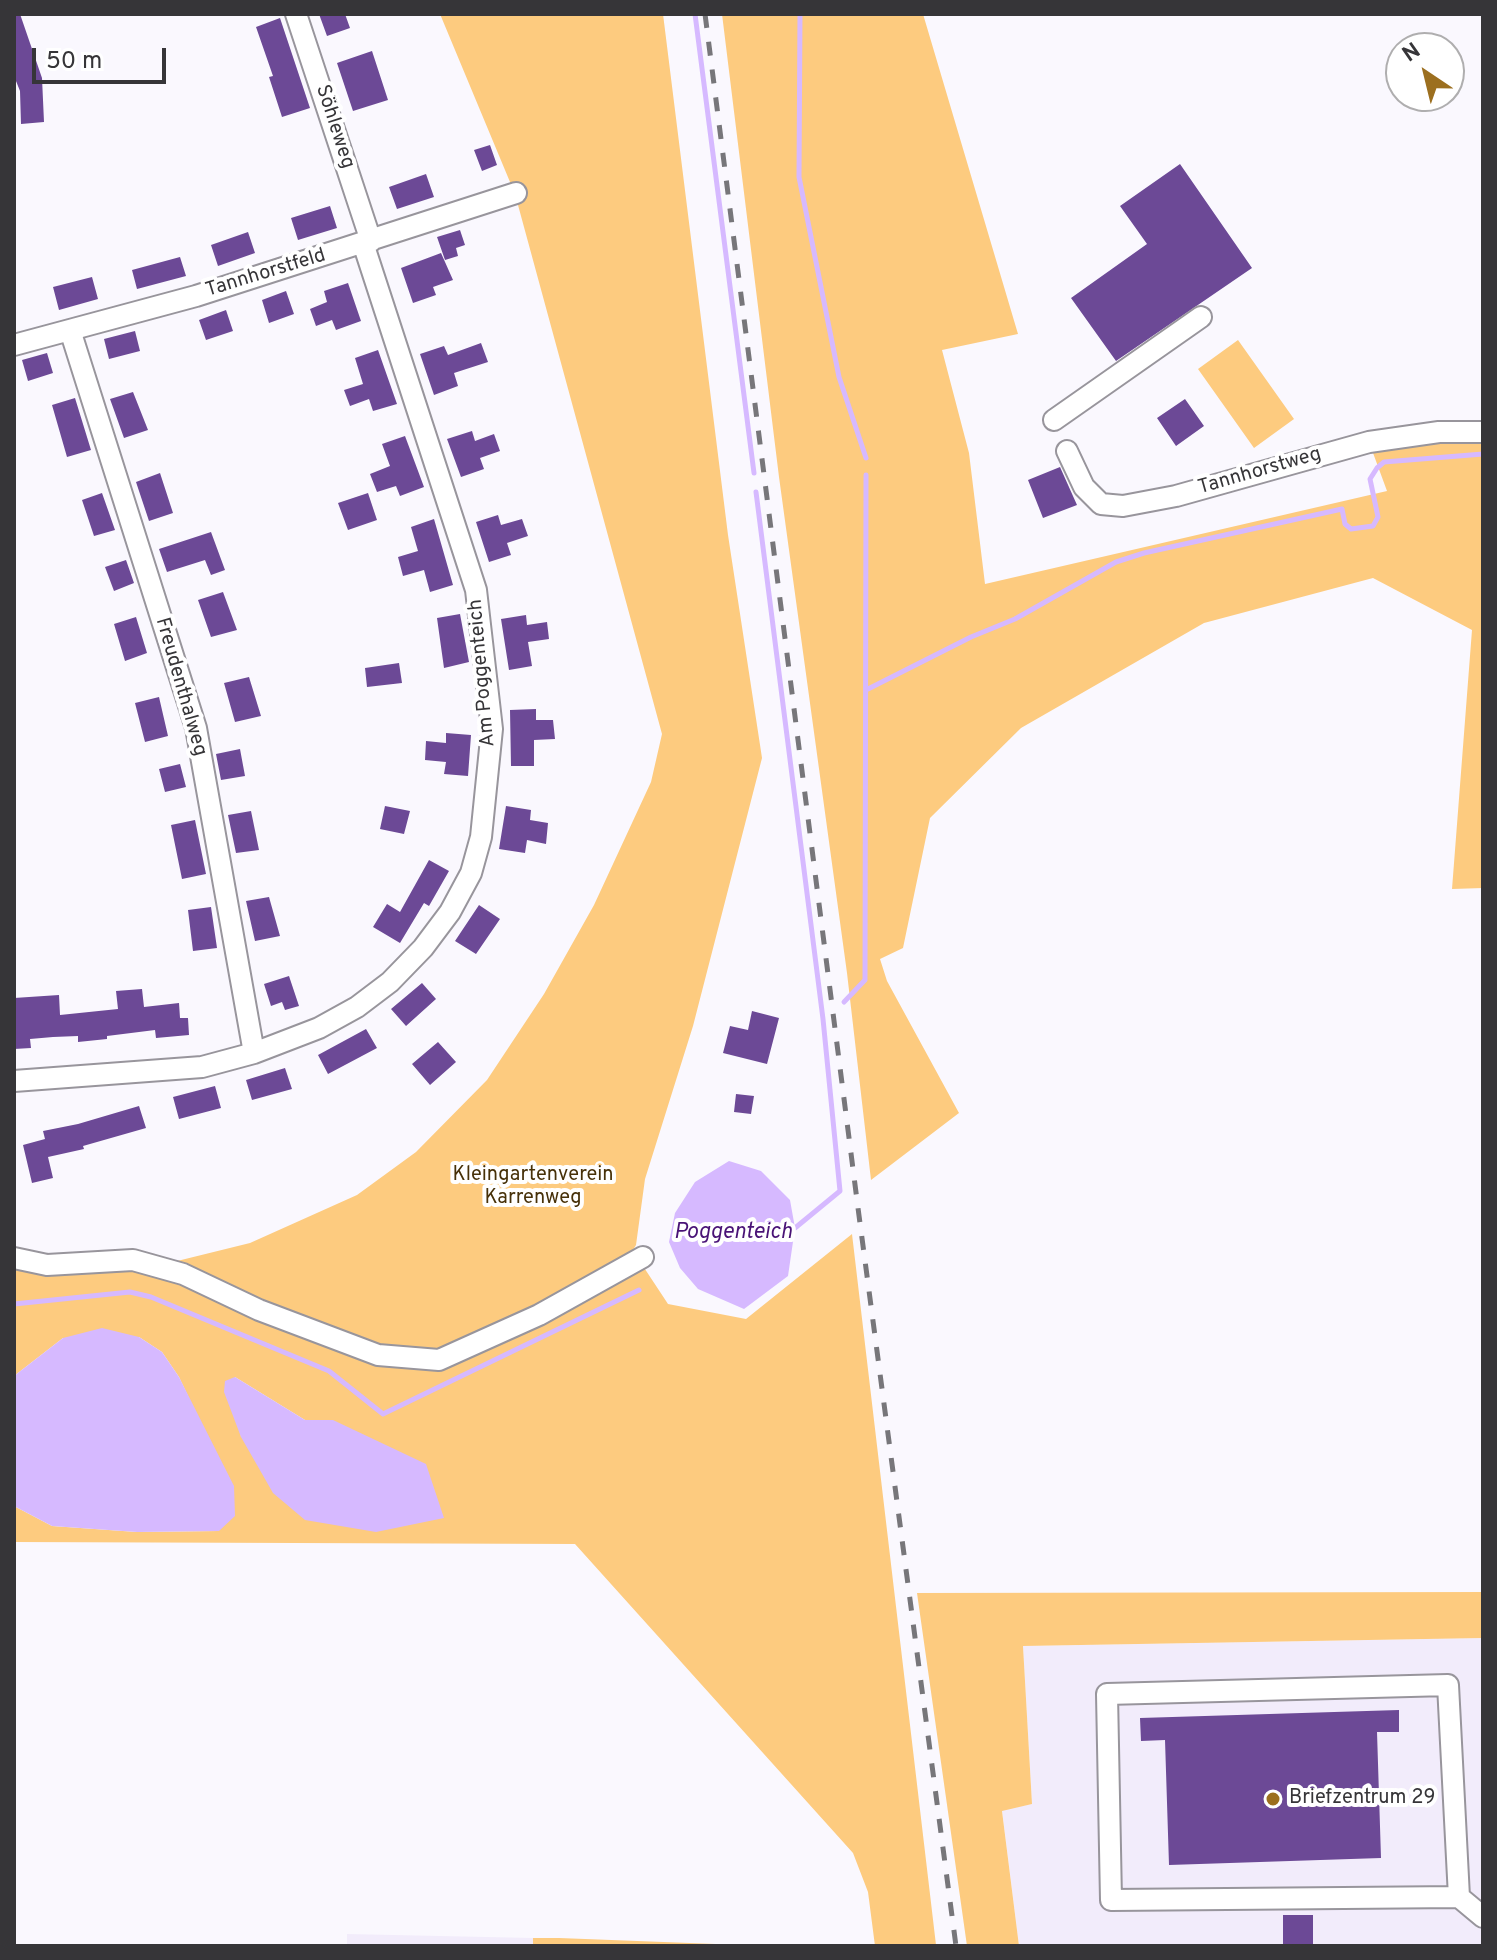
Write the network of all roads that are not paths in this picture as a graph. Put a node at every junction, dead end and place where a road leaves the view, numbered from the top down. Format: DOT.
graph roads {
  1 [pos="296,14"];
  2 [pos="516,193"];
  3 [pos="367,242"];
  4 [pos="1201,317"];
  5 [pos="70,330"];
  6 [pos="14,345"];
  7 [pos="1054,420"];
  8 [pos="1483,432"];
  9 [pos="1067,451"];
  10 [pos="254,1053"];
  11 [pos="14,1081"];
  12 [pos="643,1257"];
  13 [pos="14,1258"];
  14 [pos="1459,1897"];
  15 [pos="1483,1917"];
  1 -- 3 [label="street, Söhleweg"];
  2 -- 3 [label="street, Tannhorstfeld"];
  3 -- 5 [label="street, Tannhorstfeld"];
  3 -- 10 [label="street, Am Poggenteich"];
  4 -- 7 [label="street"];
  5 -- 6 [label="street, Tannhorstfeld"];
  5 -- 10 [label="street, Freudenthalweg"];
  8 -- 9 [label="street, Tannhorstweg"];
  10 -- 11 [label="street, Am Poggenteich"];
  12 -- 13 [label="street"];
  14 -- 14 [label="street"];
  14 -- 15 [label="street"];
}
